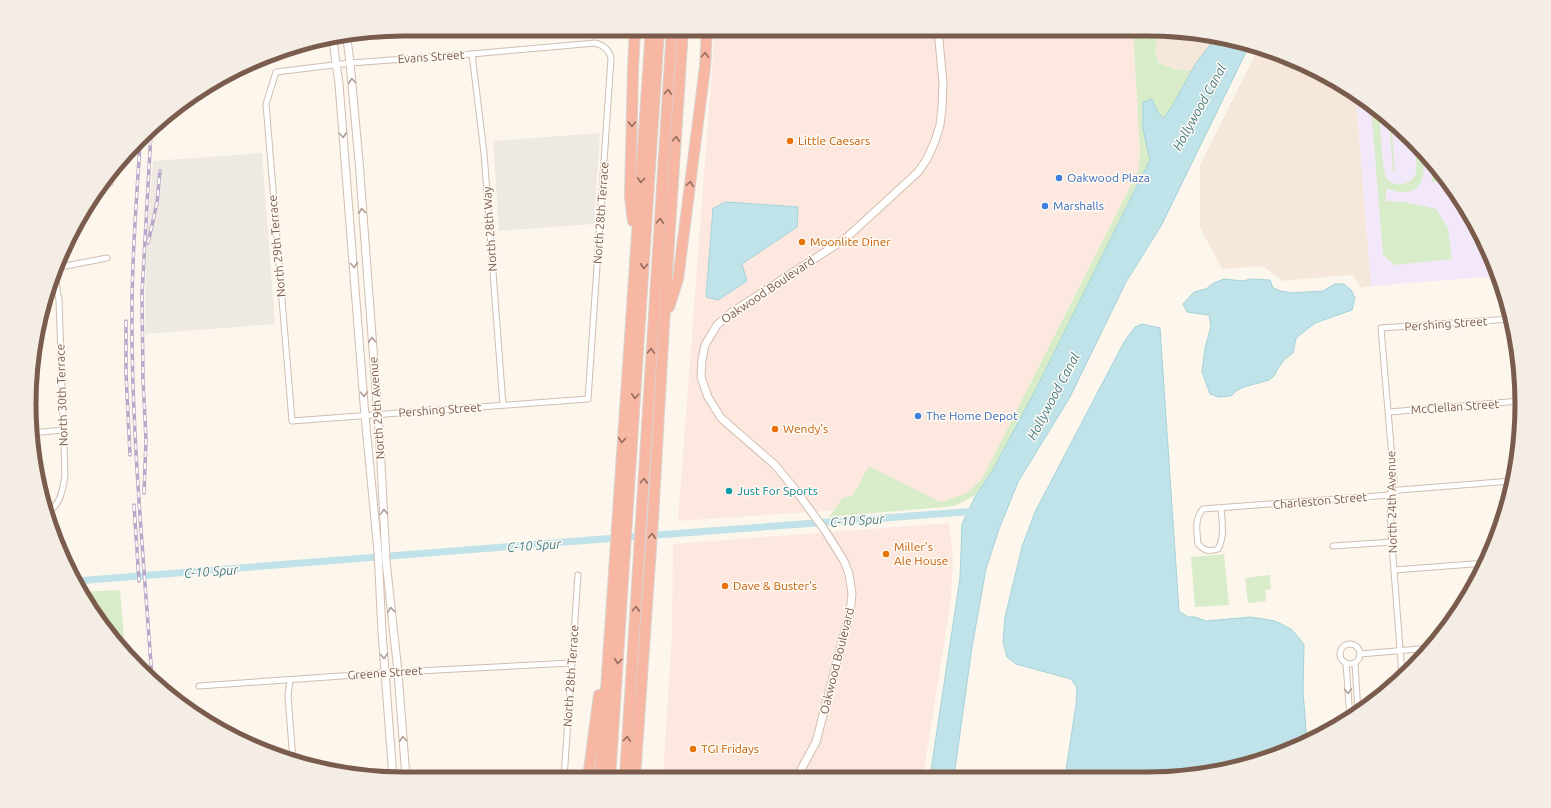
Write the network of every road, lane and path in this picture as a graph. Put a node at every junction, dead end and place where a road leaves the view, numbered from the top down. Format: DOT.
graph roads {
  1 [pos="635,36"];
  2 [pos="651,36"];
  3 [pos="658,36"];
  4 [pos="672,36"];
  5 [pos="683,36"];
  6 [pos="707,36"];
  7 [pos="939,36"];
  8 [pos="346,41"];
  9 [pos="333,43"];
  10 [pos="587,44"];
  11 [pos="472,54"];
  12 [pos="350,63"];
  13 [pos="335,64"];
  14 [pos="276,72"];
  15 [pos="636,247"];
  16 [pos="107,258"];
  17 [pos="63,266"];
  18 [pos="57,284"];
  19 [pos="665,318"];
  20 [pos="1505,319"];
  21 [pos="1381,328"];
  22 [pos="588,399"];
  23 [pos="1515,401"];
  24 [pos="503,405"];
  25 [pos="1389,412"];
  26 [pos="378,414"];
  27 [pos="365,416"];
  28 [pos="292,422"];
  29 [pos="64,430"];
  30 [pos="37,432"];
  31 [pos="1507,481"];
  32 [pos="1390,495"];
  33 [pos="1221,508"];
  34 [pos="52,509"];
  35 [pos="622,521"];
  36 [pos="1392,542"];
  37 [pos="1333,546"];
  38 [pos="382,551"];
  39 [pos="383,561"];
  40 [pos="1479,564"];
  41 [pos="1394,570"];
  42 [pos="578,575"];
  43 [pos="1422,649"];
  44 [pos="1400,651"];
  45 [pos="1360,654"];
  46 [pos="608,660"];
  47 [pos="571,663"];
  48 [pos="1346,663"];
  49 [pos="1355,663"];
  50 [pos="1402,669"];
  51 [pos="385,672"];
  52 [pos="398,672"];
  53 [pos="290,680"];
  54 [pos="199,686"];
  55 [pos="1358,705"];
  56 [pos="1349,711"];
  57 [pos="292,754"];
  58 [pos="393,772"];
  59 [pos="406,772"];
  60 [pos="564,772"];
  61 [pos="589,772"];
  62 [pos="600,772"];
  63 [pos="610,772"];
  64 [pos="625,772"];
  65 [pos="636,772"];
  66 [pos="800,772"];
  1 -- 15 [label="highway, one-way"];
  2 -- 15 [label="highway, one-way"];
  3 -- 35 [label="highway, one-way"];
  64 -- 4 [label="highway, one-way"];
  19 -- 5 [label="highway, one-way"];
  19 -- 6 [label="highway, one-way"];
  7 -- 66 [label="street, Oakwood Boulevard"];
  8 -- 12 [label="street, North 29th Avenue"];
  9 -- 13 [label="street, North 29th Avenue"];
  10 -- 11 [label="street, Evans Street"];
  10 -- 22 [label="street, North 28th Terrace"];
  11 -- 12 [label="street, Evans Street"];
  11 -- 24 [label="street, North 28th Way"];
  12 -- 13 [label="street, Evans Street"];
  26 -- 12 [label="street, North 29th Avenue, one-way"];
  13 -- 14 [label="street, Evans Street"];
  13 -- 27 [label="street, North 29th Avenue, one-way"];
  14 -- 28 [label="street, North 29th Terrace"];
  15 -- 35 [label="highway, one-way"];
  16 -- 17 [label="street"];
  18 -- 29 [label="street, North 30th Terrace"];
  65 -- 19 [label="highway, one-way"];
  20 -- 21 [label="street, Pershing Street"];
  21 -- 25 [label="street, North 24th Avenue"];
  22 -- 24 [label="street, Pershing Street"];
  23 -- 25 [label="street, McClellan Street"];
  24 -- 26 [label="street, Pershing Street"];
  25 -- 32 [label="street, North 24th Avenue"];
  26 -- 27 [label="street, Pershing Street"];
  38 -- 26 [label="street, North 29th Avenue, one-way"];
  27 -- 28 [label="street, Pershing Street"];
  27 -- 38 [label="street, North 29th Avenue"];
  29 -- 30 [label="street"];
  29 -- 34 [label="street, North 30th Terrace"];
  31 -- 32 [label="street, Charleston Street"];
  32 -- 33 [label="street, Charleston Street"];
  32 -- 36 [label="street, North 24th Avenue"];
  33 -- 33 [label="street, Charleston Street"];
  35 -- 46 [label="highway"];
  35 -- 63 [label="highway, one-way"];
  36 -- 37 [label="street"];
  36 -- 41 [label="street, North 24th Avenue"];
  38 -- 39 [label="street, North 29th Avenue"];
  39 -- 51 [label="street, North 29th Avenue, one-way"];
  52 -- 39 [label="street, North 29th Avenue, one-way"];
  40 -- 41 [label="street"];
  41 -- 44 [label="street, North 24th Avenue"];
  42 -- 47 [label="street, North 28th Terrace"];
  43 -- 44 [label="street"];
  44 -- 45 [label="street"];
  44 -- 50 [label="street, North 24th Avenue"];
  45 -- 48 [label="street"];
  45 -- 49 [label="street"];
  46 -- 61 [label="highway"];
  46 -- 62 [label="highway"];
  47 -- 52 [label="street, Greene Street"];
  47 -- 60 [label="street, North 28th Terrace"];
  48 -- 49 [label="street"];
  48 -- 56 [label="street, one-way"];
  49 -- 55 [label="street"];
  51 -- 52 [label="street, Greene Street"];
  51 -- 53 [label="street, Greene Street"];
  51 -- 58 [label="street, North 29th Avenue"];
  59 -- 52 [label="street, North 29th Avenue, one-way"];
  53 -- 54 [label="street, Greene Street"];
  53 -- 57 [label="street"];
}
